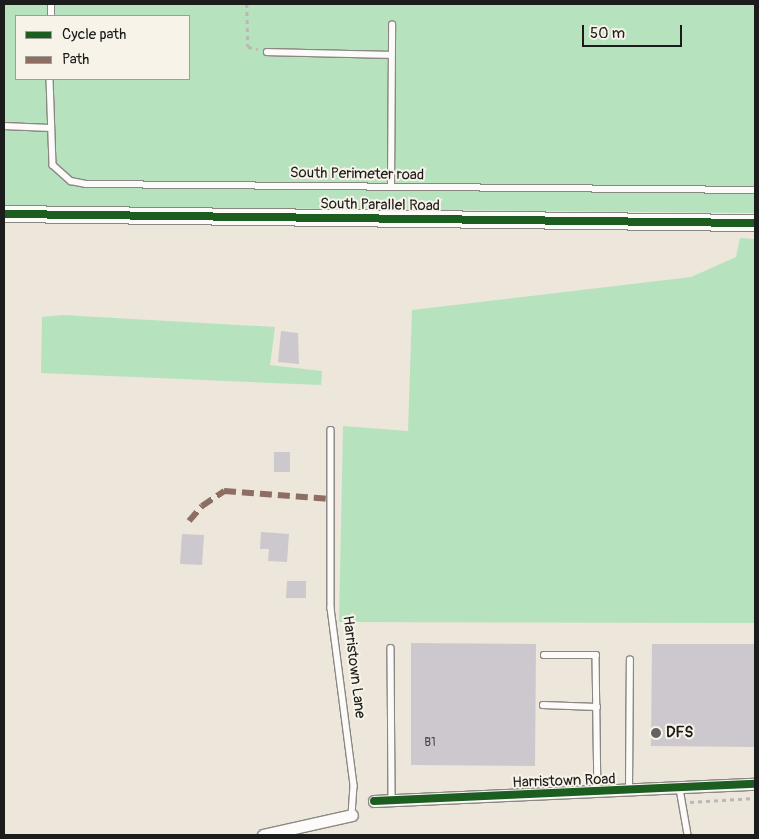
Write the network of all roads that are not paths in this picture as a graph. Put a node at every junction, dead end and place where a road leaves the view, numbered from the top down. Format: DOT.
graph roads {
  1 [pos="392,25"];
  2 [pos="267,52"];
  3 [pos="391,55"];
  4 [pos="50,80"];
  5 [pos="4,126"];
  6 [pos="50,128"];
  7 [pos="391,187"];
  8 [pos="755,190"];
  9 [pos="4,214"];
  10 [pos="755,222"];
  11 [pos="331,430"];
  12 [pos="391,648"];
  13 [pos="544,655"];
  14 [pos="630,660"];
  15 [pos="543,705"];
  16 [pos="597,707"];
  17 [pos="755,784"];
  18 [pos="680,788"];
  19 [pos="629,792"];
  20 [pos="598,794"];
  21 [pos="392,801"];
  22 [pos="374,802"];
  23 [pos="352,815"];
  24 [pos="263,835"];
  25 [pos="688,835"];
  1 -- 3 [label="lane"];
  2 -- 3 [label="lane"];
  3 -- 7 [label="lane"];
  4 -- 6 [label="lane, South Perimeter road"];
  5 -- 6 [label="lane"];
  6 -- 7 [label="lane, South Perimeter road"];
  7 -- 8 [label="lane, South Perimeter road"];
  9 -- 10 [label="main road, South Parallel Road"];
  11 -- 23 [label="lane, Harristown Lane"];
  12 -- 21 [label="lane"];
  13 -- 16 [label="lane"];
  14 -- 19 [label="lane"];
  15 -- 16 [label="lane"];
  16 -- 20 [label="lane"];
  17 -- 18 [label="street, Harristown Road"];
  18 -- 19 [label="street, Harristown Road"];
  18 -- 25 [label="lane"];
  19 -- 20 [label="street, Harristown Road"];
  20 -- 21 [label="street, Harristown Road"];
  21 -- 22 [label="street, Harristown Road"];
  23 -- 24 [label="street, Harristown Lane"];
}
